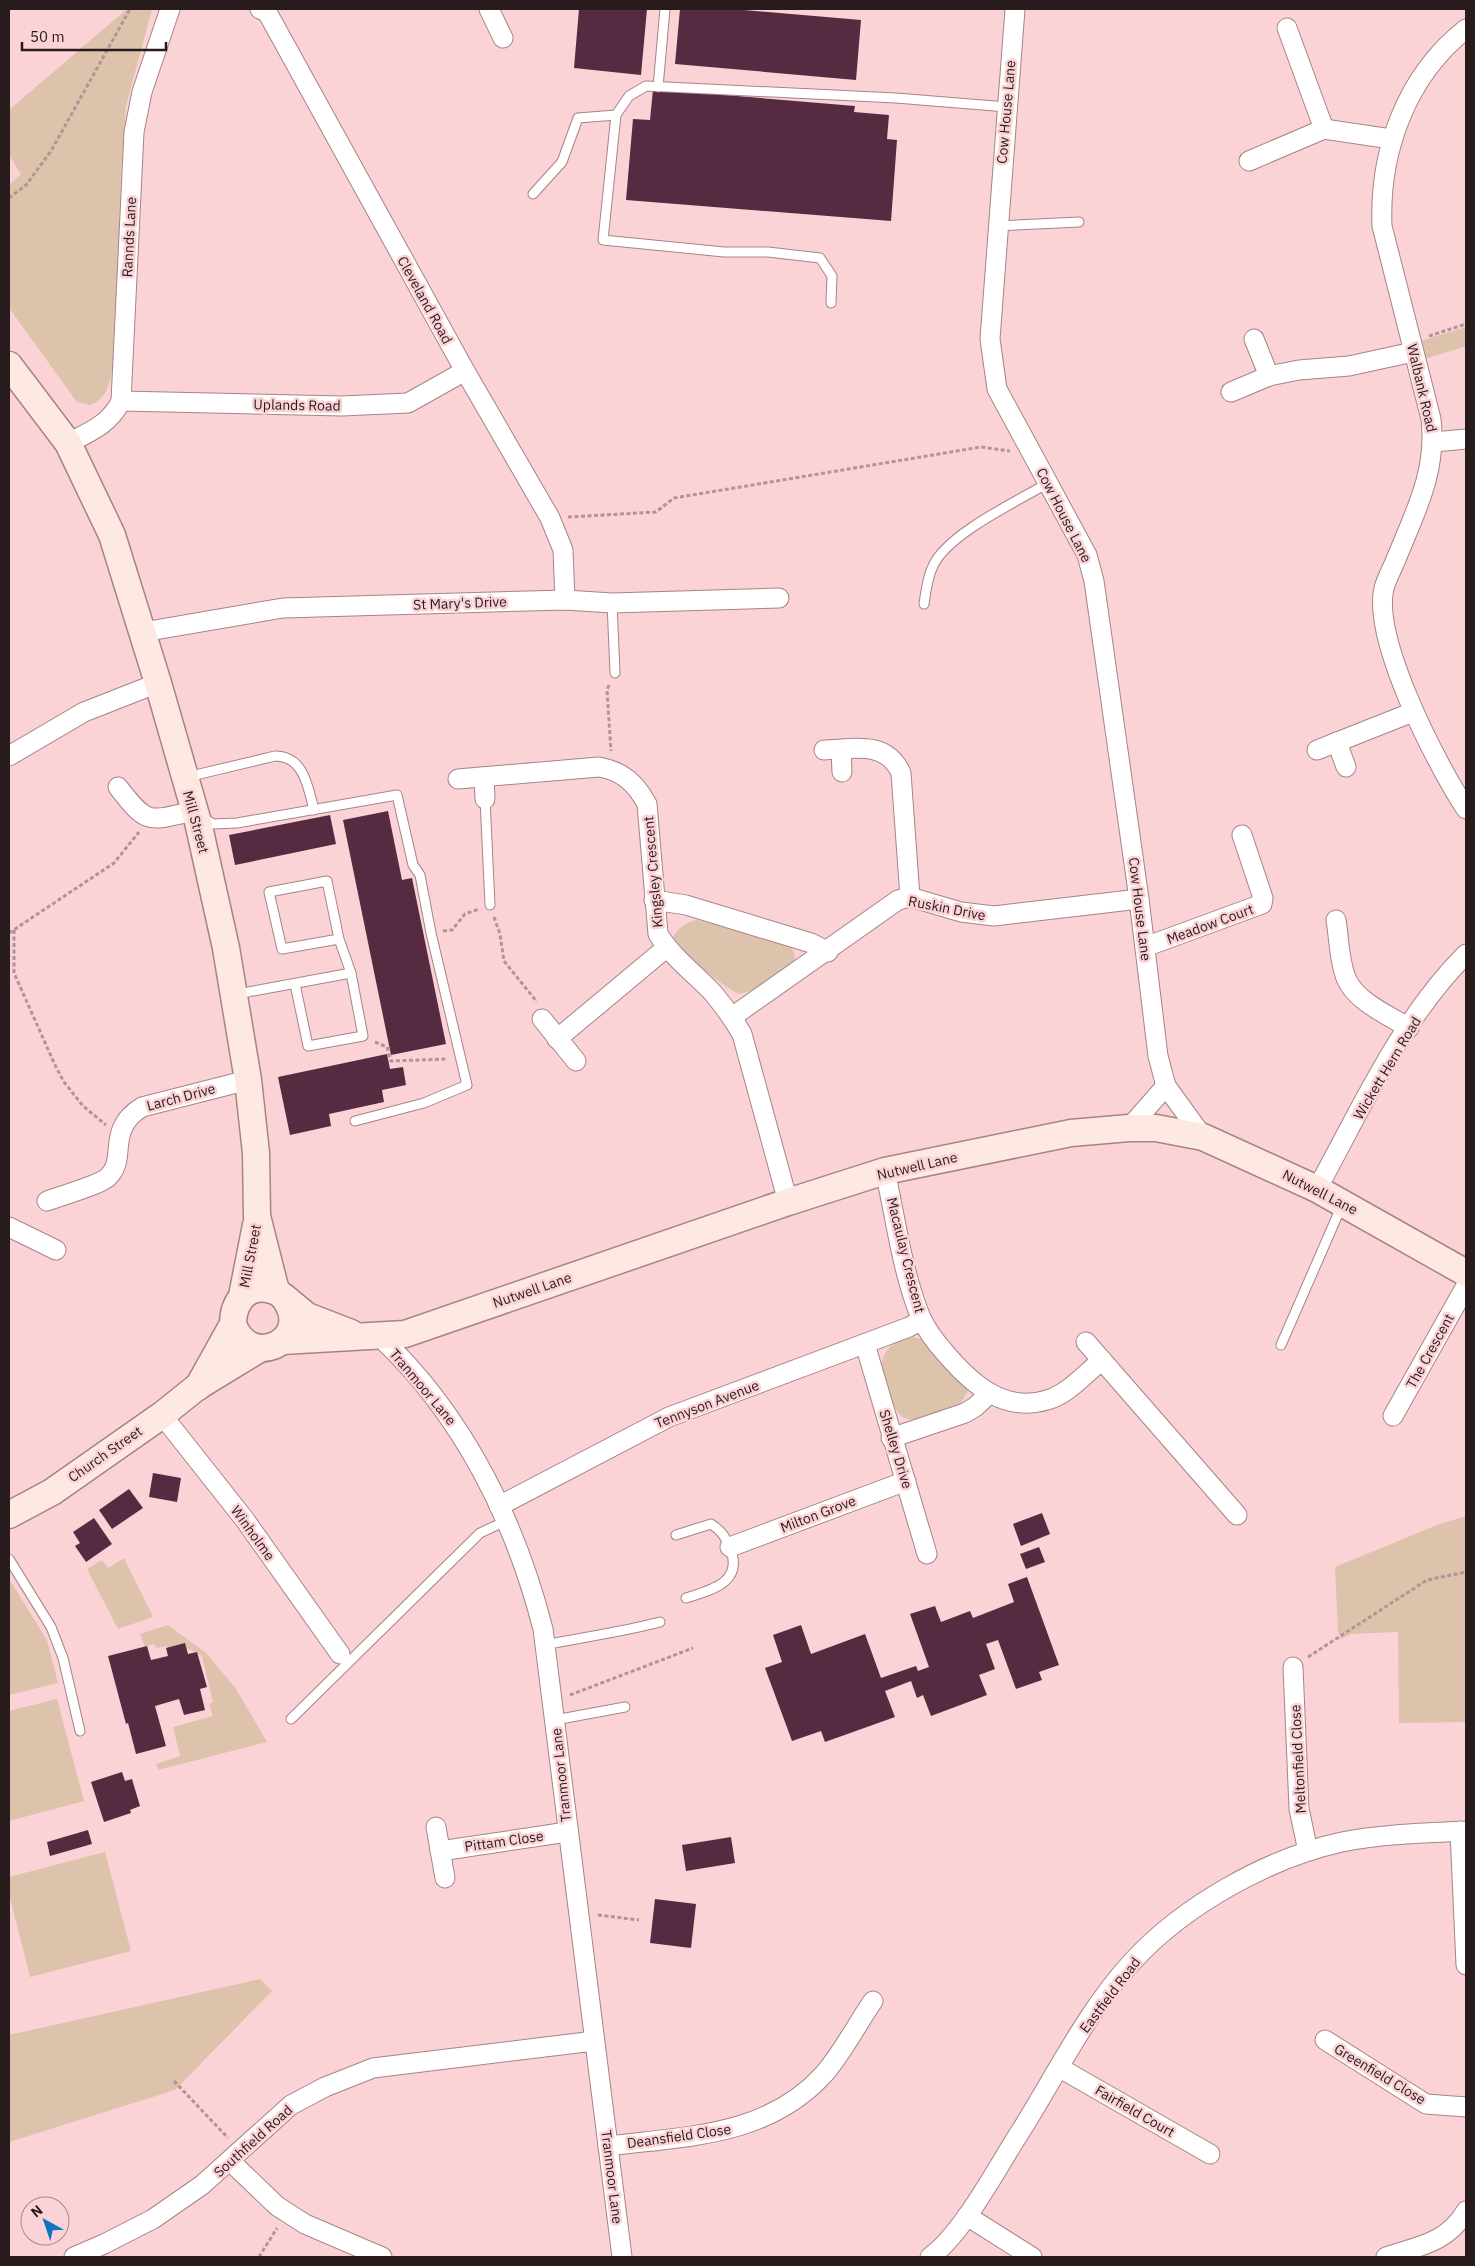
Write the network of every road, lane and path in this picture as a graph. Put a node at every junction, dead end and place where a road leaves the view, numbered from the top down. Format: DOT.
graph roads {
  1 [pos="130,9"];
  2 [pos="170,9"];
  3 [pos="260,9"];
  4 [pos="488,9"];
  5 [pos="665,9"];
  6 [pos="1015,9"];
  7 [pos="1287,28"];
  8 [pos="1466,29"];
  9 [pos="503,38"];
  10 [pos="658,86"];
  11 [pos="1006,106"];
  12 [pos="616,115"];
  13 [pos="1324,129"];
  14 [pos="1391,139"];
  15 [pos="1249,161"];
  16 [pos="533,194"];
  17 [pos="9,198"];
  18 [pos="1080,222"];
  19 [pos="997,226"];
  20 [pos="831,303"];
  21 [pos="1466,324"];
  22 [pos="1254,339"];
  23 [pos="1412,347"];
  24 [pos="9,364"];
  25 [pos="465,371"];
  26 [pos="1268,376"];
  27 [pos="1231,392"];
  28 [pos="121,401"];
  29 [pos="1466,439"];
  30 [pos="1434,442"];
  31 [pos="68,443"];
  32 [pos="1029,448"];
  33 [pos="1048,483"];
  34 [pos="550,518"];
  35 [pos="779,598"];
  36 [pos="564,600"];
  37 [pos="612,603"];
  38 [pos="924,604"];
  39 [pos="143,632"];
  40 [pos="615,673"];
  41 [pos="158,682"];
  42 [pos="1413,712"];
  43 [pos="1337,742"];
  44 [pos="1317,750"];
  45 [pos="9,756"];
  46 [pos="1346,767"];
  47 [pos="612,769"];
  48 [pos="842,772"];
  49 [pos="484,777"];
  50 [pos="184,778"];
  51 [pos="458,779"];
  52 [pos="118,787"];
  53 [pos="486,799"];
  54 [pos="1466,809"];
  55 [pos="314,810"];
  56 [pos="194,811"];
  57 [pos="150,817"];
  58 [pos="1242,835"];
  59 [pos="910,897"];
  60 [pos="1139,899"];
  61 [pos="654,900"];
  62 [pos="490,905"];
  63 [pos="1336,920"];
  64 [pos="14,930"];
  65 [pos="9,933"];
  66 [pos="430,933"];
  67 [pos="339,939"];
  68 [pos="1146,947"];
  69 [pos="666,948"];
  70 [pos="828,952"];
  71 [pos="1466,954"];
  72 [pos="351,973"];
  73 [pos="294,984"];
  74 [pos="234,995"];
  75 [pos="732,1017"];
  76 [pos="542,1019"];
  77 [pos="1408,1028"];
  78 [pos="364,1036"];
  79 [pos="557,1039"];
  80 [pos="460,1058"];
  81 [pos="576,1061"];
  82 [pos="248,1080"];
  83 [pos="1166,1086"];
  84 [pos="355,1122"];
  85 [pos="1129,1128"];
  86 [pos="120,1137"];
  87 [pos="1203,1137"];
  88 [pos="886,1171"];
  89 [pos="1318,1189"];
  90 [pos="47,1201"];
  91 [pos="788,1202"];
  92 [pos="1343,1203"];
  93 [pos="257,1216"];
  94 [pos="12,1235"];
  95 [pos="56,1250"];
  96 [pos="1466,1273"];
  97 [pos="1466,1286"];
  98 [pos="280,1294"];
  99 [pos="242,1296"];
  100 [pos="922,1320"];
  101 [pos="233,1324"];
  102 [pos="368,1336"];
  103 [pos="1086,1342"];
  104 [pos="865,1344"];
  105 [pos="272,1345"];
  106 [pos="1280,1345"];
  107 [pos="1102,1360"];
  108 [pos="197,1387"];
  109 [pos="989,1394"];
  110 [pos="162,1416"];
  111 [pos="1393,1416"];
  112 [pos="891,1438"];
  113 [pos="906,1481"];
  114 [pos="503,1514"];
  115 [pos="9,1515"];
  116 [pos="1237,1515"];
  117 [pos="676,1535"];
  118 [pos="730,1547"];
  119 [pos="927,1554"];
  120 [pos="9,1559"];
  121 [pos="1466,1572"];
  122 [pos="686,1598"];
  123 [pos="660,1622"];
  124 [pos="545,1645"];
  125 [pos="693,1648"];
  126 [pos="340,1654"];
  127 [pos="1293,1667"];
  128 [pos="625,1707"];
  129 [pos="554,1711"];
  130 [pos="291,1719"];
  131 [pos="80,1731"];
  132 [pos="436,1827"];
  133 [pos="1463,1831"];
  134 [pos="568,1832"];
  135 [pos="440,1851"];
  136 [pos="1308,1851"];
  137 [pos="445,1878"];
  138 [pos="578,1912"];
  139 [pos="639,1920"];
  140 [pos="1466,1965"];
  141 [pos="873,2001"];
  142 [pos="1325,2040"];
  143 [pos="594,2041"];
  144 [pos="1060,2068"];
  145 [pos="174,2081"];
  146 [pos="1466,2106"];
  147 [pos="608,2146"];
  148 [pos="1210,2154"];
  149 [pos="235,2157"];
  150 [pos="1466,2211"];
  151 [pos="286,2212"];
  152 [pos="967,2216"];
  153 [pos="74,2257"];
  154 [pos="259,2257"];
  155 [pos="382,2257"];
  156 [pos="622,2257"];
  157 [pos="930,2257"];
  158 [pos="1032,2257"];
  159 [pos="1386,2257"];
  1 -- 17 [label="path"];
  2 -- 28 [label="street, Rannds Lane"];
  3 -- 25 [label="street, Cleveland Road"];
  4 -- 9 [label="street"];
  5 -- 10 [label="lane"];
  6 -- 11 [label="street, Cow House Lane"];
  7 -- 13 [label="street"];
  8 -- 14 [label="street, Walbank Road"];
  10 -- 11 [label="lane"];
  10 -- 12 [label="lane"];
  11 -- 19 [label="street, Cow House Lane"];
  12 -- 16 [label="lane"];
  12 -- 20 [label="lane"];
  13 -- 14 [label="street"];
  13 -- 15 [label="street"];
  14 -- 23 [label="street, Walbank Road"];
  18 -- 19 [label="lane"];
  19 -- 32 [label="street, Cow House Lane"];
  21 -- 23 [label="path"];
  22 -- 26 [label="street"];
  23 -- 26 [label="street"];
  23 -- 30 [label="street, Walbank Road"];
  24 -- 31 [label="street, Mill Street"];
  25 -- 28 [label="street, Uplands Road"];
  25 -- 34 [label="street, Cleveland Road"];
  26 -- 27 [label="street"];
  28 -- 31 [label="street"];
  29 -- 30 [label="street"];
  30 -- 42 [label="street, Walbank Road"];
  31 -- 39 [label="street, Mill Street"];
  32 -- 33 [label="street, Cow House Lane"];
  32 -- 34 [label="path"];
  33 -- 38 [label="lane"];
  33 -- 60 [label="street, Cow House Lane"];
  34 -- 36 [label="street, Cleveland Road"];
  35 -- 37 [label="street, St Mary's Drive"];
  36 -- 37 [label="street, St Mary's Drive"];
  36 -- 39 [label="street, St Mary's Drive"];
  37 -- 40 [label="lane"];
  39 -- 41 [label="street, Mill Street"];
  40 -- 47 [label="path"];
  41 -- 45 [label="street"];
  41 -- 50 [label="street, Mill Street"];
  42 -- 43 [label="street"];
  42 -- 54 [label="street, Walbank Road"];
  43 -- 44 [label="street"];
  43 -- 46 [label="street"];
  47 -- 49 [label="street"];
  47 -- 61 [label="street, Kingsley Crescent"];
  48 -- 59 [label="street"];
  49 -- 51 [label="street"];
  49 -- 53 [label="street"];
  50 -- 55 [label="lane"];
  50 -- 56 [label="street, Mill Street"];
  52 -- 57 [label="street"];
  53 -- 62 [label="lane"];
  55 -- 56 [label="lane"];
  55 -- 66 [label="lane"];
  56 -- 57 [label="street"];
  56 -- 74 [label="street, Mill Street"];
  57 -- 64 [label="path"];
  58 -- 68 [label="street, Meadow Court"];
  59 -- 60 [label="street, Ruskin Drive"];
  59 -- 70 [label="street, Ruskin Drive"];
  60 -- 68 [label="street, Cow House Lane"];
  61 -- 69 [label="street, Kingsley Crescent"];
  61 -- 70 [label="street"];
  62 -- 66 [label="path"];
  62 -- 76 [label="path"];
  63 -- 77 [label="street"];
  64 -- 65 [label="path"];
  64 -- 86 [label="path"];
  66 -- 80 [label="lane"];
  67 -- 67 [label="lane"];
  67 -- 72 [label="lane"];
  68 -- 83 [label="street, Cow House Lane"];
  69 -- 75 [label="street, Kingsley Crescent"];
  69 -- 79 [label="street"];
  70 -- 75 [label="street, Ruskin Drive"];
  71 -- 77 [label="street, Wickett Hern Road"];
  72 -- 73 [label="lane"];
  72 -- 78 [label="lane"];
  73 -- 74 [label="lane"];
  73 -- 78 [label="lane"];
  74 -- 82 [label="street, Mill Street"];
  75 -- 91 [label="street, Kingsley Crescent"];
  76 -- 79 [label="street"];
  77 -- 89 [label="street, Wickett Hern Road"];
  78 -- 80 [label="path"];
  79 -- 81 [label="street"];
  80 -- 84 [label="lane"];
  82 -- 86 [label="street, Larch Drive"];
  82 -- 93 [label="street, Mill Street"];
  83 -- 85 [label="street"];
  83 -- 87 [label="street, Cow House Lane"];
  85 -- 87 [label="street, Nutwell Lane"];
  85 -- 88 [label="street, Nutwell Lane"];
  86 -- 90 [label="street, Larch Drive"];
  87 -- 89 [label="street, Nutwell Lane"];
  88 -- 91 [label="street, Nutwell Lane"];
  88 -- 100 [label="street, Macaulay Crescent"];
  89 -- 92 [label="street, Nutwell Lane"];
  91 -- 102 [label="street, Nutwell Lane"];
  92 -- 96 [label="street, Nutwell Lane"];
  92 -- 106 [label="lane"];
  93 -- 98 [label="street, Mill Street"];
  93 -- 99 [label="street, Mill Street"];
  94 -- 95 [label="street"];
  97 -- 111 [label="street, The Crescent"];
  98 -- 99 [label="street"];
  98 -- 102 [label="street, Nutwell Lane"];
  98 -- 105 [label="street"];
  99 -- 101 [label="street"];
  100 -- 104 [label="street, Tennyson Avenue"];
  100 -- 109 [label="street, Macaulay Crescent"];
  101 -- 105 [label="street"];
  101 -- 108 [label="street, Church Street"];
  102 -- 105 [label="street, Nutwell Lane"];
  102 -- 114 [label="street, Tranmoor Lane"];
  103 -- 107 [label="street"];
  104 -- 112 [label="street, Shelley Drive"];
  104 -- 114 [label="street, Tennyson Avenue"];
  105 -- 108 [label="street, Church Street"];
  107 -- 109 [label="street, Macaulay Crescent"];
  107 -- 116 [label="street"];
  108 -- 110 [label="street, Church Street"];
  109 -- 112 [label="street"];
  110 -- 115 [label="street, Church Street"];
  110 -- 126 [label="street, Winholme"];
  112 -- 113 [label="street, Shelley Drive"];
  113 -- 118 [label="street, Milton Grove"];
  113 -- 119 [label="street, Shelley Drive"];
  114 -- 124 [label="street, Tranmoor Lane"];
  114 -- 130 [label="lane"];
  117 -- 118 [label="lane"];
  118 -- 122 [label="lane"];
  120 -- 131 [label="lane"];
  121 -- 127 [label="path"];
  123 -- 124 [label="lane"];
  124 -- 129 [label="street, Tranmoor Lane"];
  125 -- 129 [label="path"];
  127 -- 136 [label="street, Meltonfield Close"];
  128 -- 129 [label="lane"];
  129 -- 134 [label="street, Tranmoor Lane"];
  132 -- 135 [label="street"];
  133 -- 136 [label="street, Eastfield Road"];
  133 -- 140 [label="street"];
  134 -- 135 [label="street, Pittam Close"];
  134 -- 138 [label="street, Tranmoor Lane"];
  135 -- 137 [label="street"];
  136 -- 144 [label="street, Eastfield Road"];
  138 -- 139 [label="path"];
  138 -- 143 [label="street, Tranmoor Lane"];
  141 -- 147 [label="street, Deansfield Close"];
  142 -- 146 [label="street, Greenfield Close"];
  143 -- 147 [label="street, Tranmoor Lane"];
  143 -- 149 [label="street, Southfield Road"];
  144 -- 148 [label="street, Fairfield Court"];
  144 -- 152 [label="street, Eastfield Road"];
  145 -- 149 [label="path"];
  147 -- 156 [label="street, Tranmoor Lane"];
  149 -- 151 [label="street"];
  149 -- 153 [label="street, Southfield Road"];
  150 -- 159 [label="street"];
  151 -- 154 [label="path"];
  151 -- 155 [label="street"];
  152 -- 157 [label="street, Eastfield Road"];
  152 -- 158 [label="street"];
}
